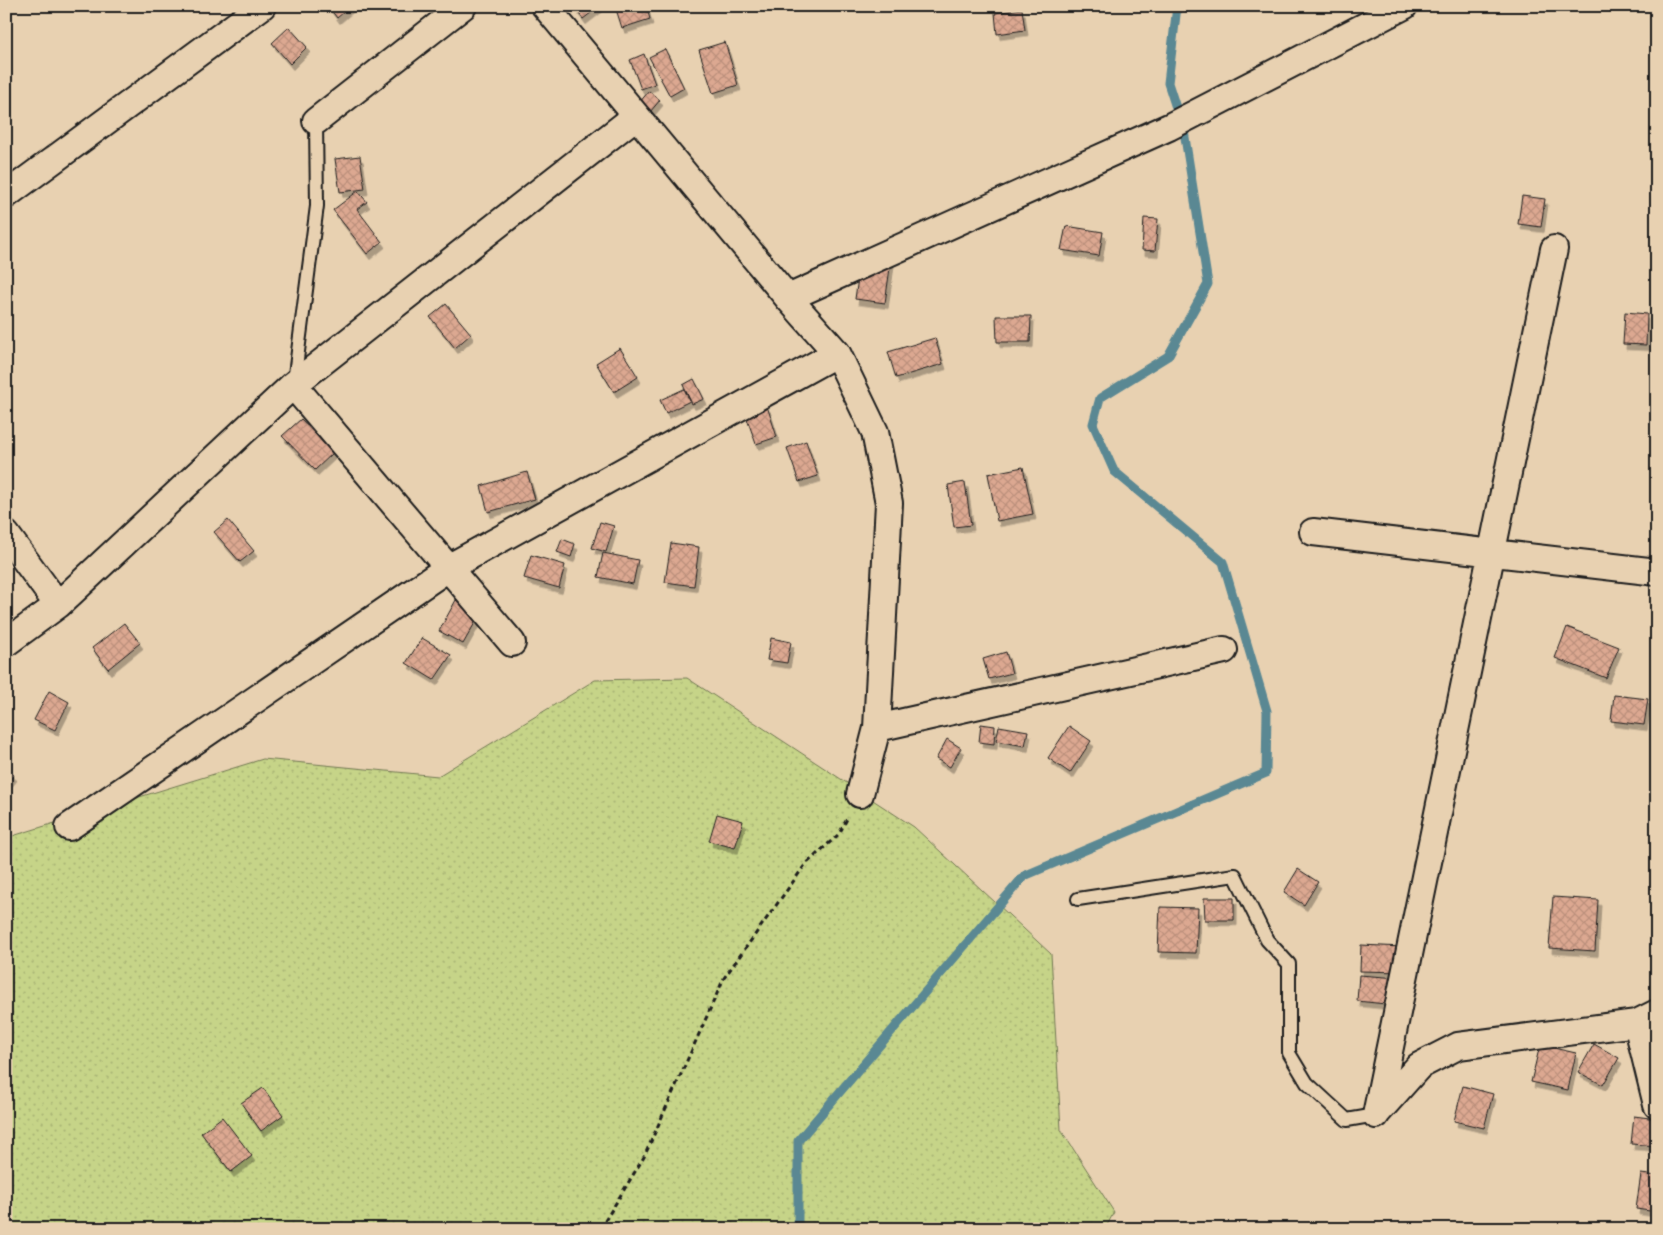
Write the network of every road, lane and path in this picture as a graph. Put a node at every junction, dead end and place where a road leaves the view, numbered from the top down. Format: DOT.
graph roads {
  1 [pos="262,6"];
  2 [pos="463,6"];
  3 [pos="545,6"];
  4 [pos="1404,6"];
  5 [pos="636,116"];
  6 [pos="316,121"];
  7 [pos="6,194"];
  8 [pos="1554,249"];
  9 [pos="788,298"];
  10 [pos="837,353"];
  11 [pos="293,385"];
  12 [pos="1313,532"];
  13 [pos="6,534"];
  14 [pos="1492,553"];
  15 [pos="448,568"];
  16 [pos="1657,572"];
  17 [pos="58,605"];
  18 [pos="512,642"];
  19 [pos="6,643"];
  20 [pos="1224,650"];
  21 [pos="877,728"];
  22 [pos="860,794"];
  23 [pos="70,827"];
  24 [pos="1078,899"];
  25 [pos="1647,1018"];
  26 [pos="1657,1105"];
  27 [pos="1376,1115"];
  28 [pos="600,1229"];
  1 -- 7 [label="street"];
  2 -- 6 [label="street"];
  3 -- 5 [label="street"];
  4 -- 9 [label="street"];
  5 -- 9 [label="street"];
  5 -- 11 [label="street"];
  6 -- 11 [label="lane"];
  8 -- 14 [label="street"];
  9 -- 10 [label="street"];
  10 -- 15 [label="street"];
  10 -- 21 [label="street"];
  11 -- 15 [label="street"];
  11 -- 17 [label="street"];
  12 -- 14 [label="street"];
  13 -- 17 [label="street"];
  14 -- 16 [label="street"];
  14 -- 27 [label="street"];
  15 -- 18 [label="street"];
  15 -- 23 [label="street"];
  17 -- 19 [label="street"];
  20 -- 21 [label="street"];
  21 -- 22 [label="street"];
  22 -- 28 [label="path"];
  24 -- 27 [label="lane"];
  25 -- 26 [label="street"];
  25 -- 27 [label="street"];
}
